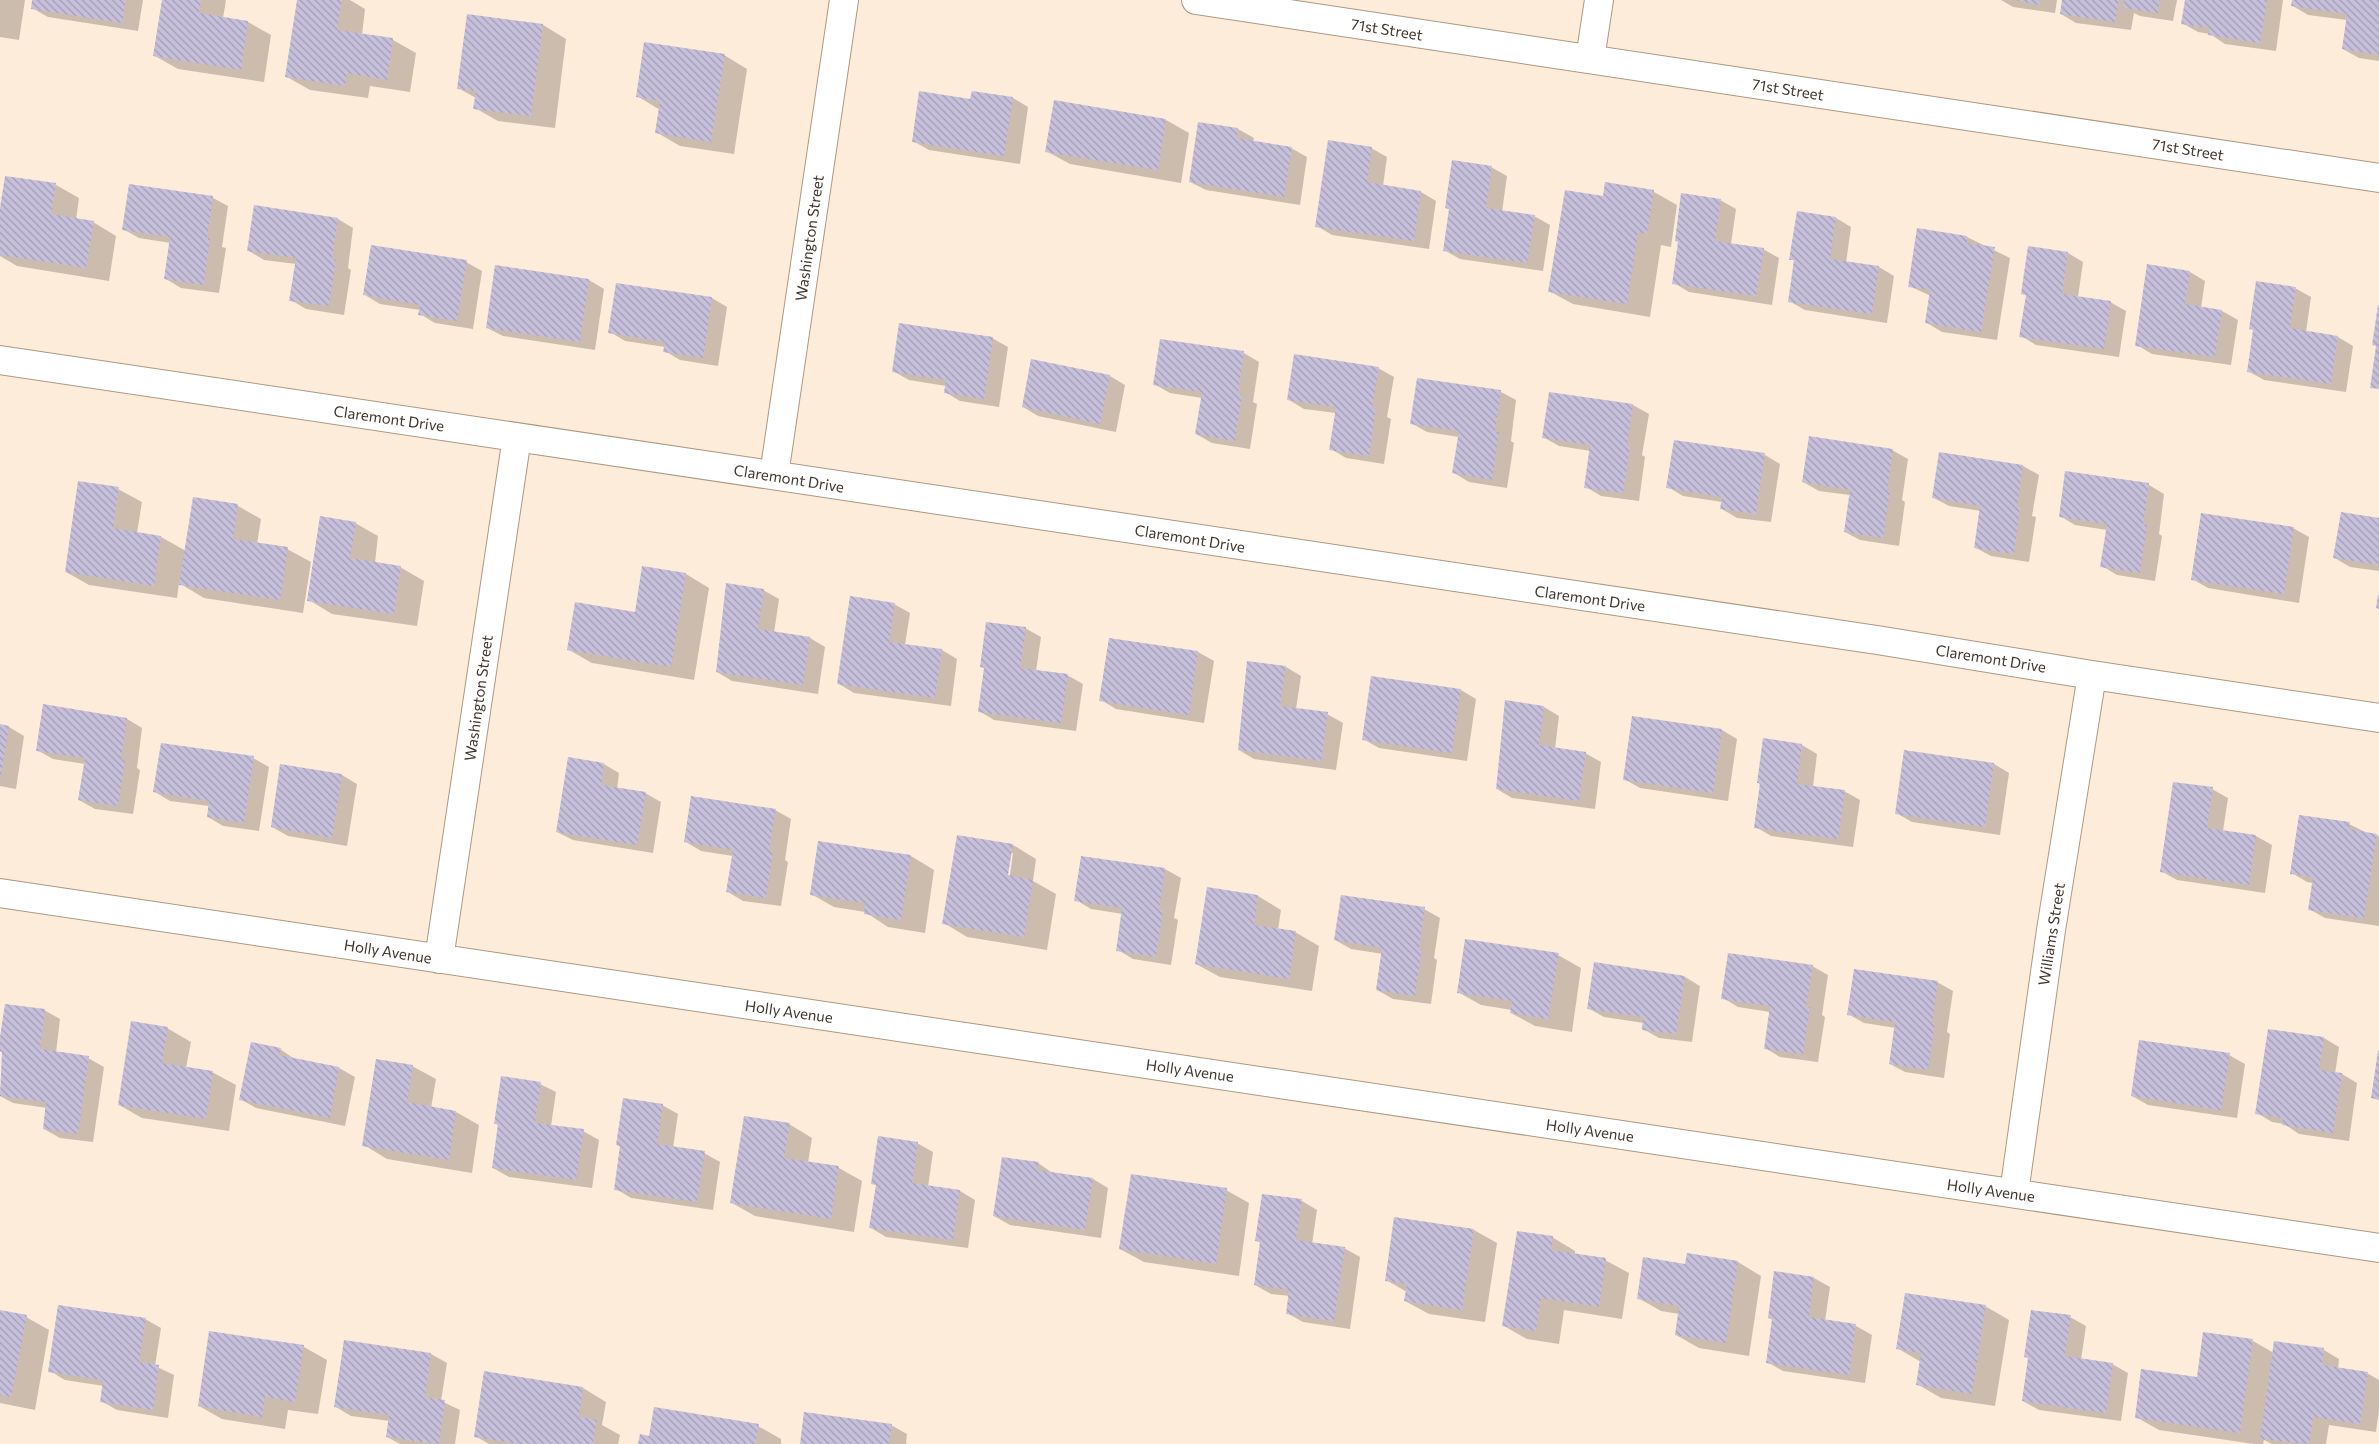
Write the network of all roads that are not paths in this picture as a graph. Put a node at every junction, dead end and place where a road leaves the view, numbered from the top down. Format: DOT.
graph roads {
  1 [pos="844,0"];
  2 [pos="1196,0"];
  3 [pos="1599,0"];
  4 [pos="1590,59"];
  5 [pos="2379,178"];
  6 [pos="0,360"];
  7 [pos="517,437"];
  8 [pos="774,475"];
  9 [pos="2092,675"];
  10 [pos="2379,718"];
  11 [pos="0,893"];
  12 [pos="440,959"];
  13 [pos="2014,1193"];
  14 [pos="2379,1248"];
  1 -- 8 [label="street, Washington Street"];
  2 -- 4 [label="street, 71st Street"];
  3 -- 4 [label="street"];
  4 -- 5 [label="street, 71st Street"];
  6 -- 7 [label="street, Claremont Drive"];
  7 -- 8 [label="street, Claremont Drive"];
  7 -- 12 [label="street, Washington Street"];
  8 -- 9 [label="street, Claremont Drive"];
  9 -- 10 [label="street, Claremont Drive"];
  9 -- 13 [label="street, Williams Street"];
  11 -- 12 [label="street, Holly Avenue"];
  12 -- 13 [label="street, Holly Avenue"];
  13 -- 14 [label="street, Holly Avenue"];
}
